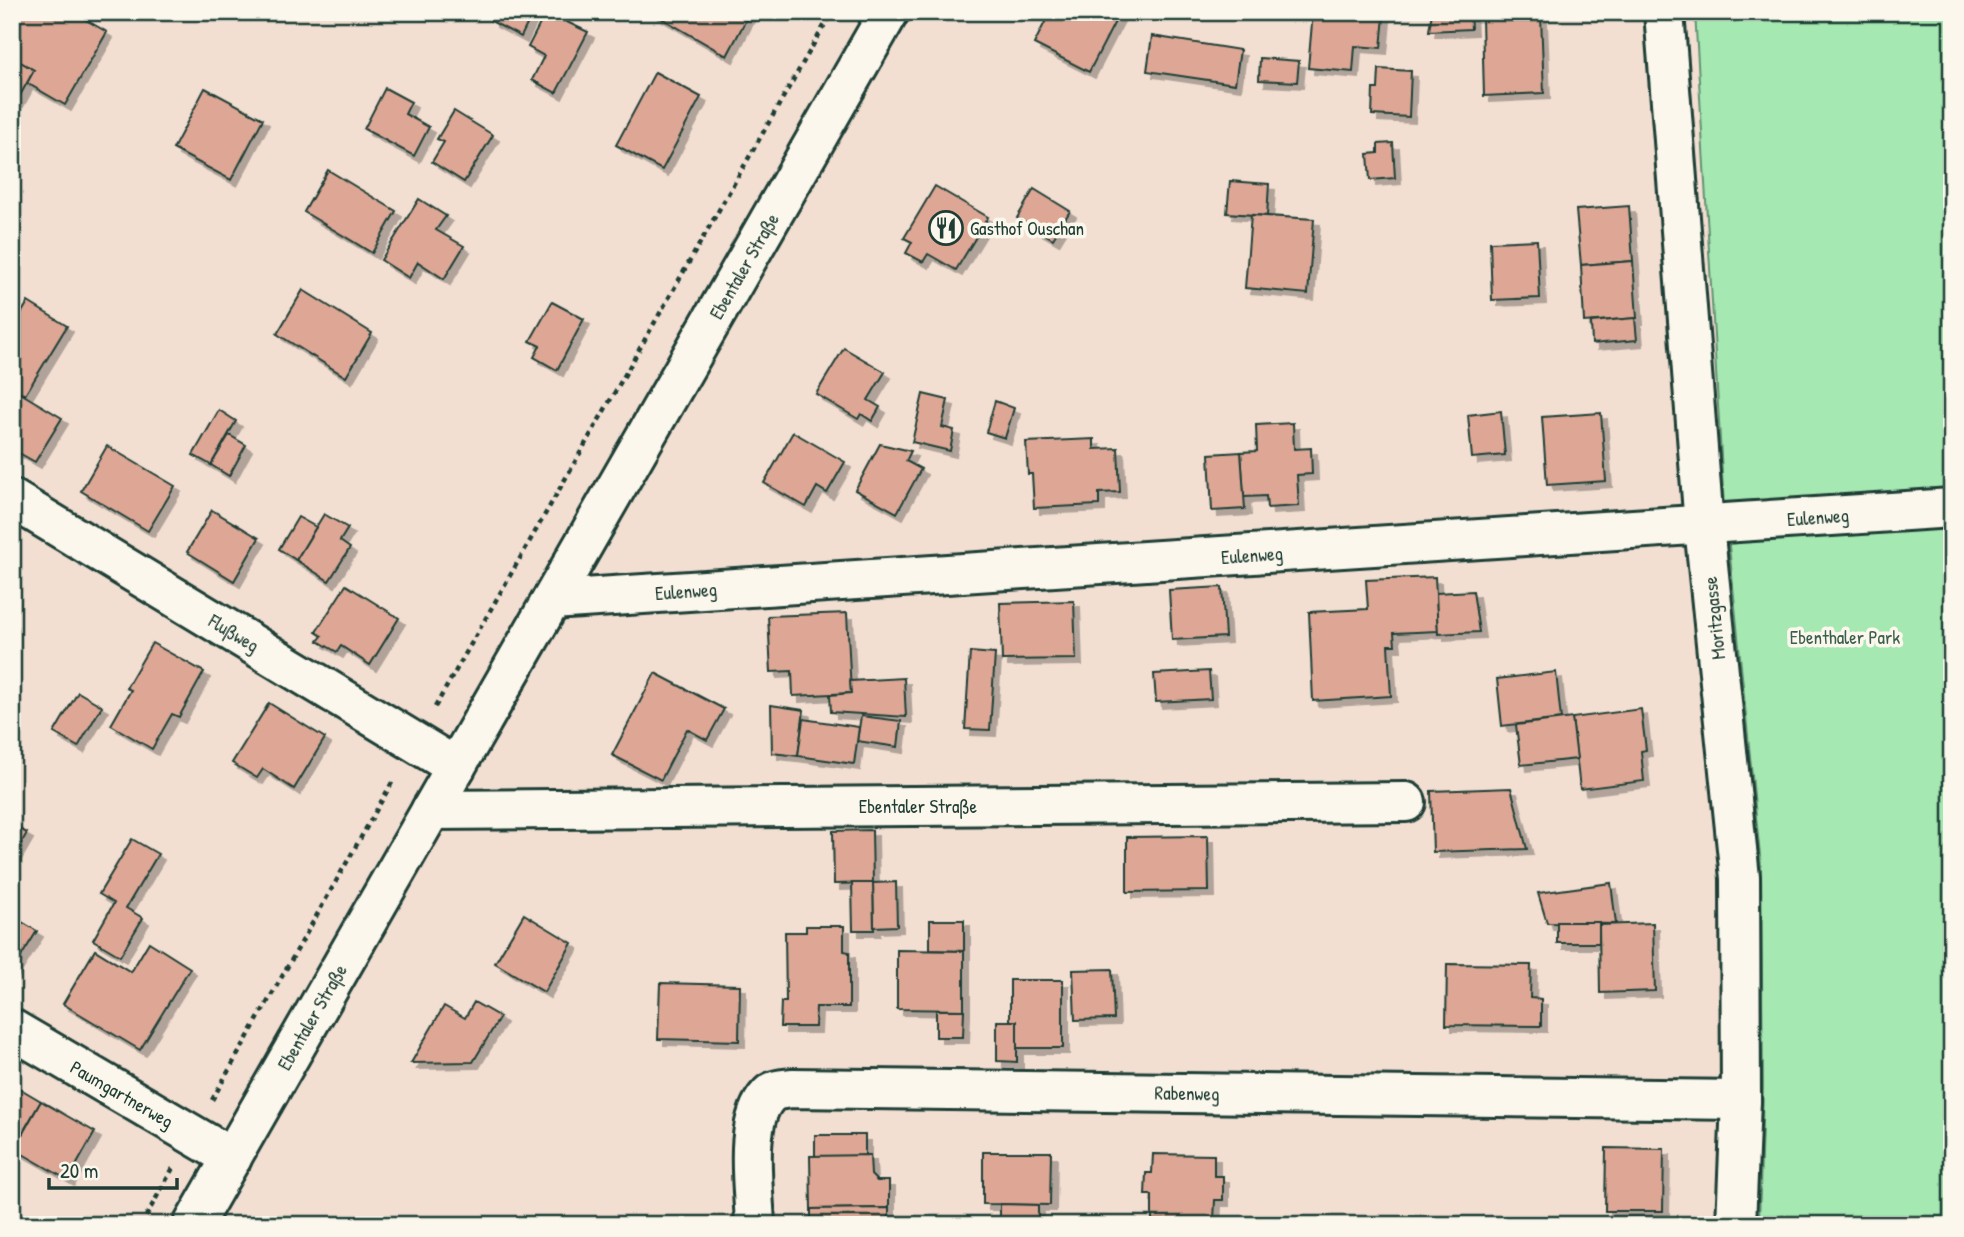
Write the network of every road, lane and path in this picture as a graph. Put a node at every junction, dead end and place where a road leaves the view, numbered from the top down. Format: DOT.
graph roads {
  1 [pos="832,12"];
  2 [pos="889,12"];
  3 [pos="1664,12"];
  4 [pos="12,499"];
  5 [pos="1952,508"];
  6 [pos="1704,526"];
  7 [pos="552,600"];
  8 [pos="415,743"];
  9 [pos="456,767"];
  10 [pos="1406,802"];
  11 [pos="431,810"];
  12 [pos="12,1029"];
  13 [pos="1741,1100"];
  14 [pos="192,1135"];
  15 [pos="232,1158"];
  16 [pos="141,1225"];
  17 [pos="193,1225"];
  18 [pos="755,1225"];
  19 [pos="1736,1225"];
  1 -- 8 [label="path"];
  2 -- 7 [label="street, Ebentaler Straße"];
  3 -- 6 [label="street, Moritzgasse"];
  4 -- 8 [label="street, Flußweg"];
  5 -- 6 [label="street, Eulenweg"];
  6 -- 7 [label="street, Eulenweg"];
  6 -- 13 [label="street, Moritzgasse"];
  7 -- 9 [label="street, Ebentaler Straße"];
  8 -- 9 [label="street, Flußweg"];
  8 -- 14 [label="path"];
  9 -- 11 [label="street, Ebentaler Straße"];
  10 -- 11 [label="street, Ebentaler Straße"];
  11 -- 15 [label="street, Ebentaler Straße"];
  12 -- 14 [label="street, Paumgartnerweg"];
  13 -- 18 [label="street, Rabenweg"];
  13 -- 19 [label="street, Moritzgasse"];
  14 -- 15 [label="street, Paumgartnerweg"];
  14 -- 16 [label="path"];
  15 -- 17 [label="street, Ebentaler Straße"];
}
